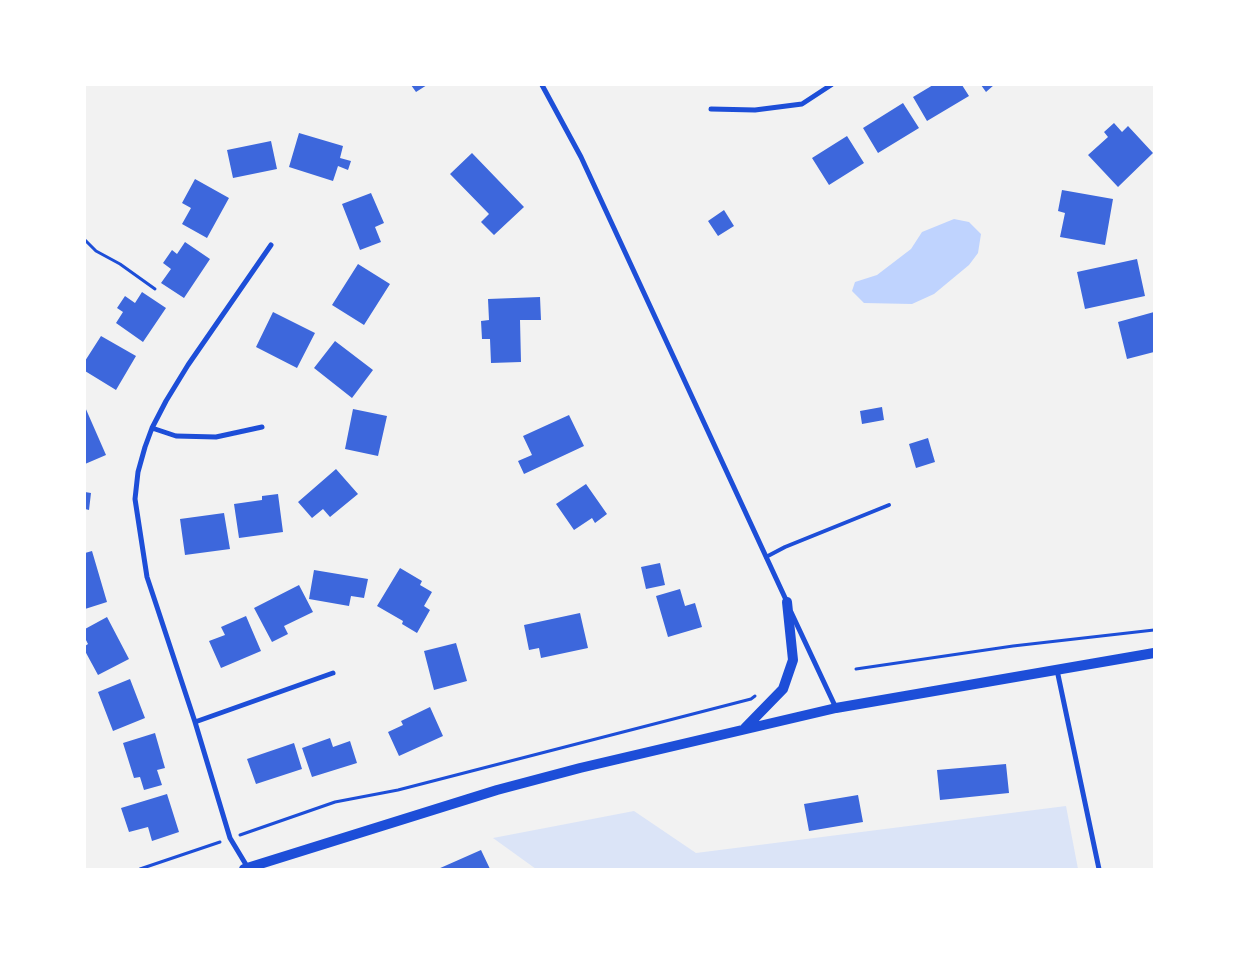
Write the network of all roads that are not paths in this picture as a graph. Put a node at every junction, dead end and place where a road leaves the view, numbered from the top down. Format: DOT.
graph roads {
  1 [pos="542,85"];
  2 [pos="831,85"];
  3 [pos="711,109"];
  4 [pos="271,245"];
  5 [pos="262,426"];
  6 [pos="152,428"];
  7 [pos="889,505"];
  8 [pos="766,557"];
  9 [pos="787,602"];
  10 [pos="1154,653"];
  11 [pos="1056,669"];
  12 [pos="333,673"];
  13 [pos="836,708"];
  14 [pos="194,722"];
  15 [pos="745,729"];
  16 [pos="247,869"];
  17 [pos="1099,869"];
  1 -- 8 [label="street"];
  2 -- 3 [label="street"];
  4 -- 6 [label="street"];
  5 -- 6 [label="street"];
  6 -- 14 [label="street"];
  7 -- 8 [label="lane"];
  8 -- 9 [label="street"];
  9 -- 13 [label="street"];
  9 -- 15 [label="main road"];
  10 -- 11 [label="main road"];
  11 -- 13 [label="main road"];
  11 -- 17 [label="street"];
  12 -- 14 [label="street"];
  13 -- 15 [label="main road"];
  14 -- 16 [label="street"];
  15 -- 16 [label="main road"];
}
